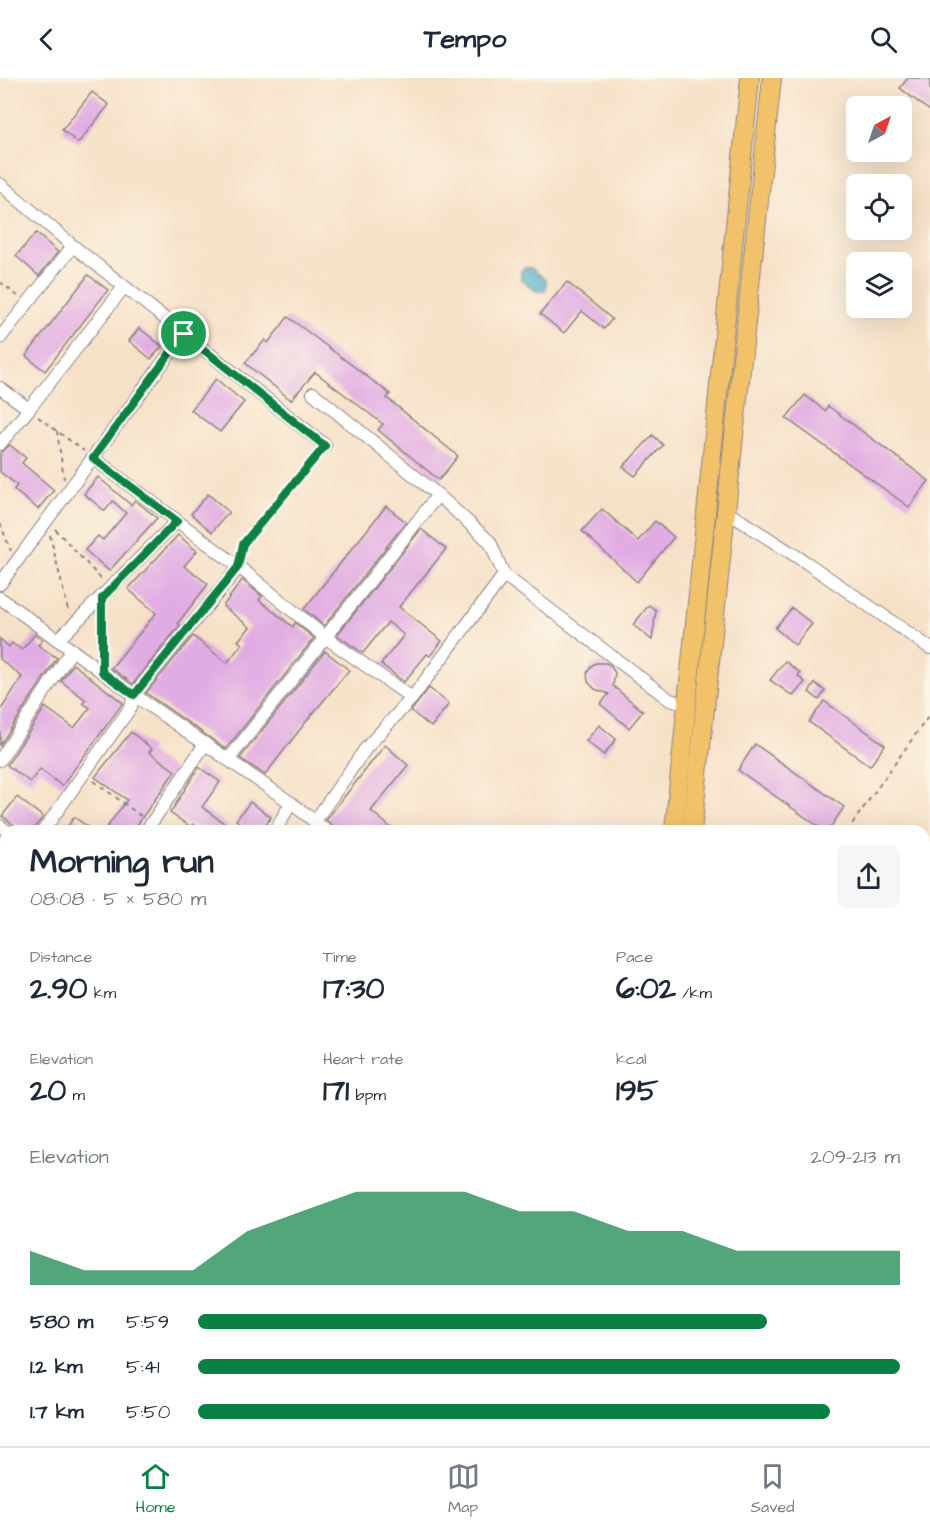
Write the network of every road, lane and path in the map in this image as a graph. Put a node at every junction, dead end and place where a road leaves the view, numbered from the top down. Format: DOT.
graph roads {
  1 [pos="750,78"];
  2 [pos="772,78"];
  3 [pos="0,184"];
  4 [pos="73,246"];
  5 [pos="0,282"];
  6 [pos="124,287"];
  7 [pos="28,303"];
  8 [pos="184,334"];
  9 [pos="0,338"];
  10 [pos="0,388"];
  11 [pos="313,393"];
  12 [pos="29,409"];
  13 [pos="57,431"];
  14 [pos="0,444"];
  15 [pos="325,446"];
  16 [pos="93,458"];
  17 [pos="67,494"];
  18 [pos="438,495"];
  19 [pos="727,512"];
  20 [pos="47,520"];
  21 [pos="177,521"];
  22 [pos="0,523"];
  23 [pos="16,563"];
  24 [pos="238,567"];
  25 [pos="504,575"];
  26 [pos="0,584"];
  27 [pos="106,594"];
  28 [pos="0,598"];
  29 [pos="72,626"];
  30 [pos="325,637"];
  31 [pos="58,640"];
  32 [pos="930,648"];
  33 [pos="72,650"];
  34 [pos="102,672"];
  35 [pos="134,695"];
  36 [pos="412,698"];
  37 [pos="687,704"];
  38 [pos="930,714"];
  39 [pos="205,744"];
  40 [pos="0,760"];
  41 [pos="228,760"];
  42 [pos="84,774"];
  43 [pos="291,803"];
  44 [pos="315,821"];
  45 [pos="47,825"];
  46 [pos="146,825"];
  47 [pos="149,825"];
  48 [pos="278,825"];
  49 [pos="320,825"];
  50 [pos="675,825"];
  51 [pos="693,825"];
  52 [pos="851,825"];
  1 -- 37 [label="highway"];
  2 -- 19 [label="highway"];
  3 -- 4 [label="street"];
  4 -- 6 [label="street"];
  4 -- 7 [label="street"];
  5 -- 7 [label="path"];
  6 -- 8 [label="street"];
  6 -- 12 [label="street"];
  7 -- 9 [label="street"];
  8 -- 15 [label="street"];
  8 -- 16 [label="street"];
  10 -- 12 [label="street"];
  11 -- 18 [label="street"];
  12 -- 13 [label="path"];
  12 -- 14 [label="street"];
  13 -- 16 [label="path"];
  13 -- 17 [label="path"];
  15 -- 24 [label="path"];
  16 -- 17 [label="street"];
  16 -- 21 [label="street"];
  17 -- 20 [label="street"];
  18 -- 25 [label="street"];
  18 -- 30 [label="street"];
  19 -- 32 [label="street"];
  19 -- 51 [label="highway"];
  20 -- 23 [label="street"];
  20 -- 27 [label="path"];
  20 -- 29 [label="path"];
  21 -- 24 [label="street"];
  21 -- 27 [label="street"];
  22 -- 23 [label="path"];
  23 -- 26 [label="street"];
  24 -- 30 [label="street"];
  24 -- 35 [label="street"];
  25 -- 36 [label="street"];
  25 -- 37 [label="street"];
  27 -- 29 [label="street"];
  27 -- 34 [label="path"];
  28 -- 31 [label="street"];
  29 -- 31 [label="street"];
  30 -- 36 [label="street"];
  30 -- 41 [label="street"];
  31 -- 33 [label="street"];
  33 -- 34 [label="street"];
  33 -- 40 [label="street"];
  34 -- 35 [label="street"];
  35 -- 39 [label="street"];
  35 -- 42 [label="street"];
  36 -- 44 [label="street"];
  37 -- 50 [label="highway"];
  38 -- 52 [label="path"];
  39 -- 41 [label="street"];
  39 -- 47 [label="street"];
  41 -- 43 [label="street"];
  42 -- 45 [label="street"];
  42 -- 46 [label="path"];
  43 -- 44 [label="street"];
  43 -- 48 [label="street"];
  44 -- 49 [label="street"];
}
